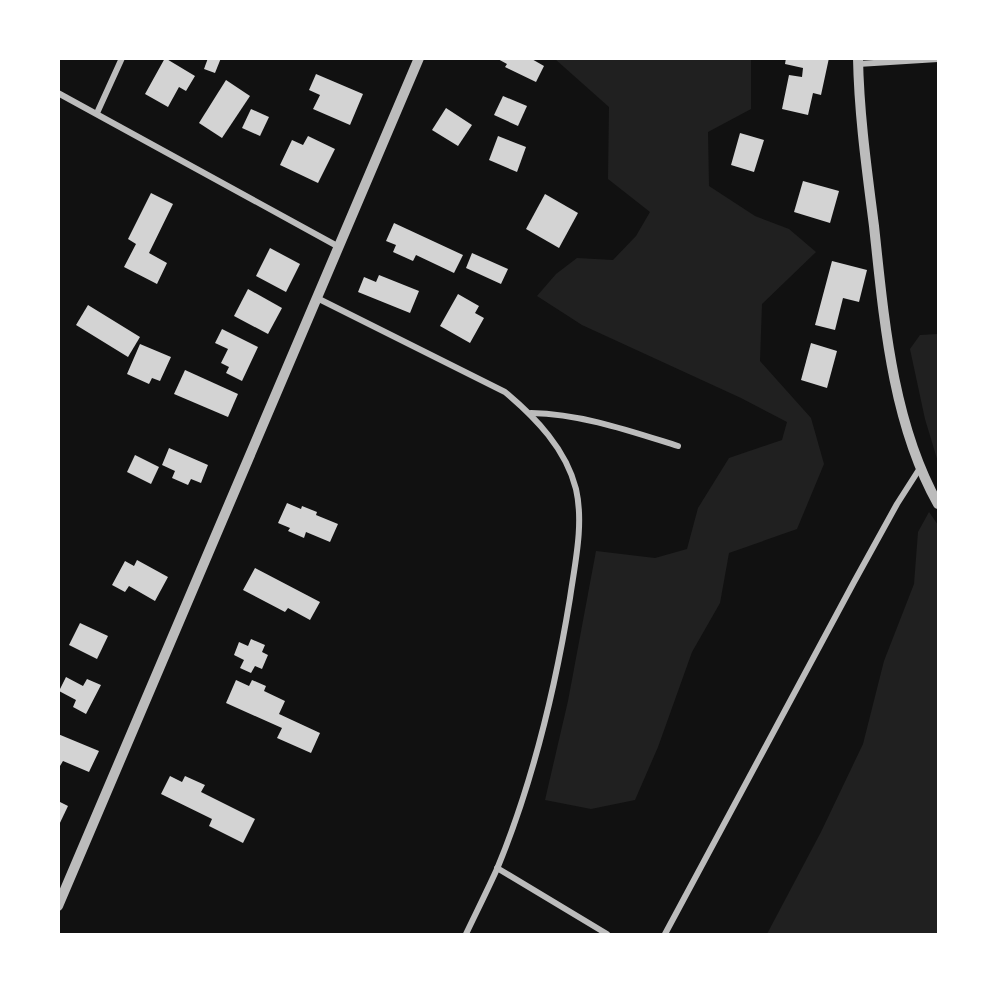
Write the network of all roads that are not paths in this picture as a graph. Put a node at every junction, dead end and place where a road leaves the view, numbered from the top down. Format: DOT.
graph roads {
  1 [pos="122,58"];
  2 [pos="419,58"];
  3 [pos="939,59"];
  4 [pos="858,61"];
  5 [pos="58,93"];
  6 [pos="97,114"];
  7 [pos="339,247"];
  8 [pos="317,298"];
  9 [pos="531,413"];
  10 [pos="678,446"];
  11 [pos="920,468"];
  12 [pos="939,504"];
  13 [pos="497,868"];
  14 [pos="58,906"];
  15 [pos="466,934"];
  16 [pos="607,934"];
  17 [pos="665,934"];
  1 -- 6 [label="street"];
  2 -- 7 [label="street"];
  3 -- 4 [label="street"];
  4 -- 11 [label="street"];
  5 -- 6 [label="street"];
  6 -- 7 [label="street"];
  7 -- 8 [label="street"];
  8 -- 9 [label="street"];
  8 -- 14 [label="street"];
  9 -- 10 [label="street"];
  9 -- 13 [label="street"];
  11 -- 12 [label="street"];
  11 -- 17 [label="street"];
  13 -- 15 [label="street"];
  13 -- 16 [label="street"];
}
